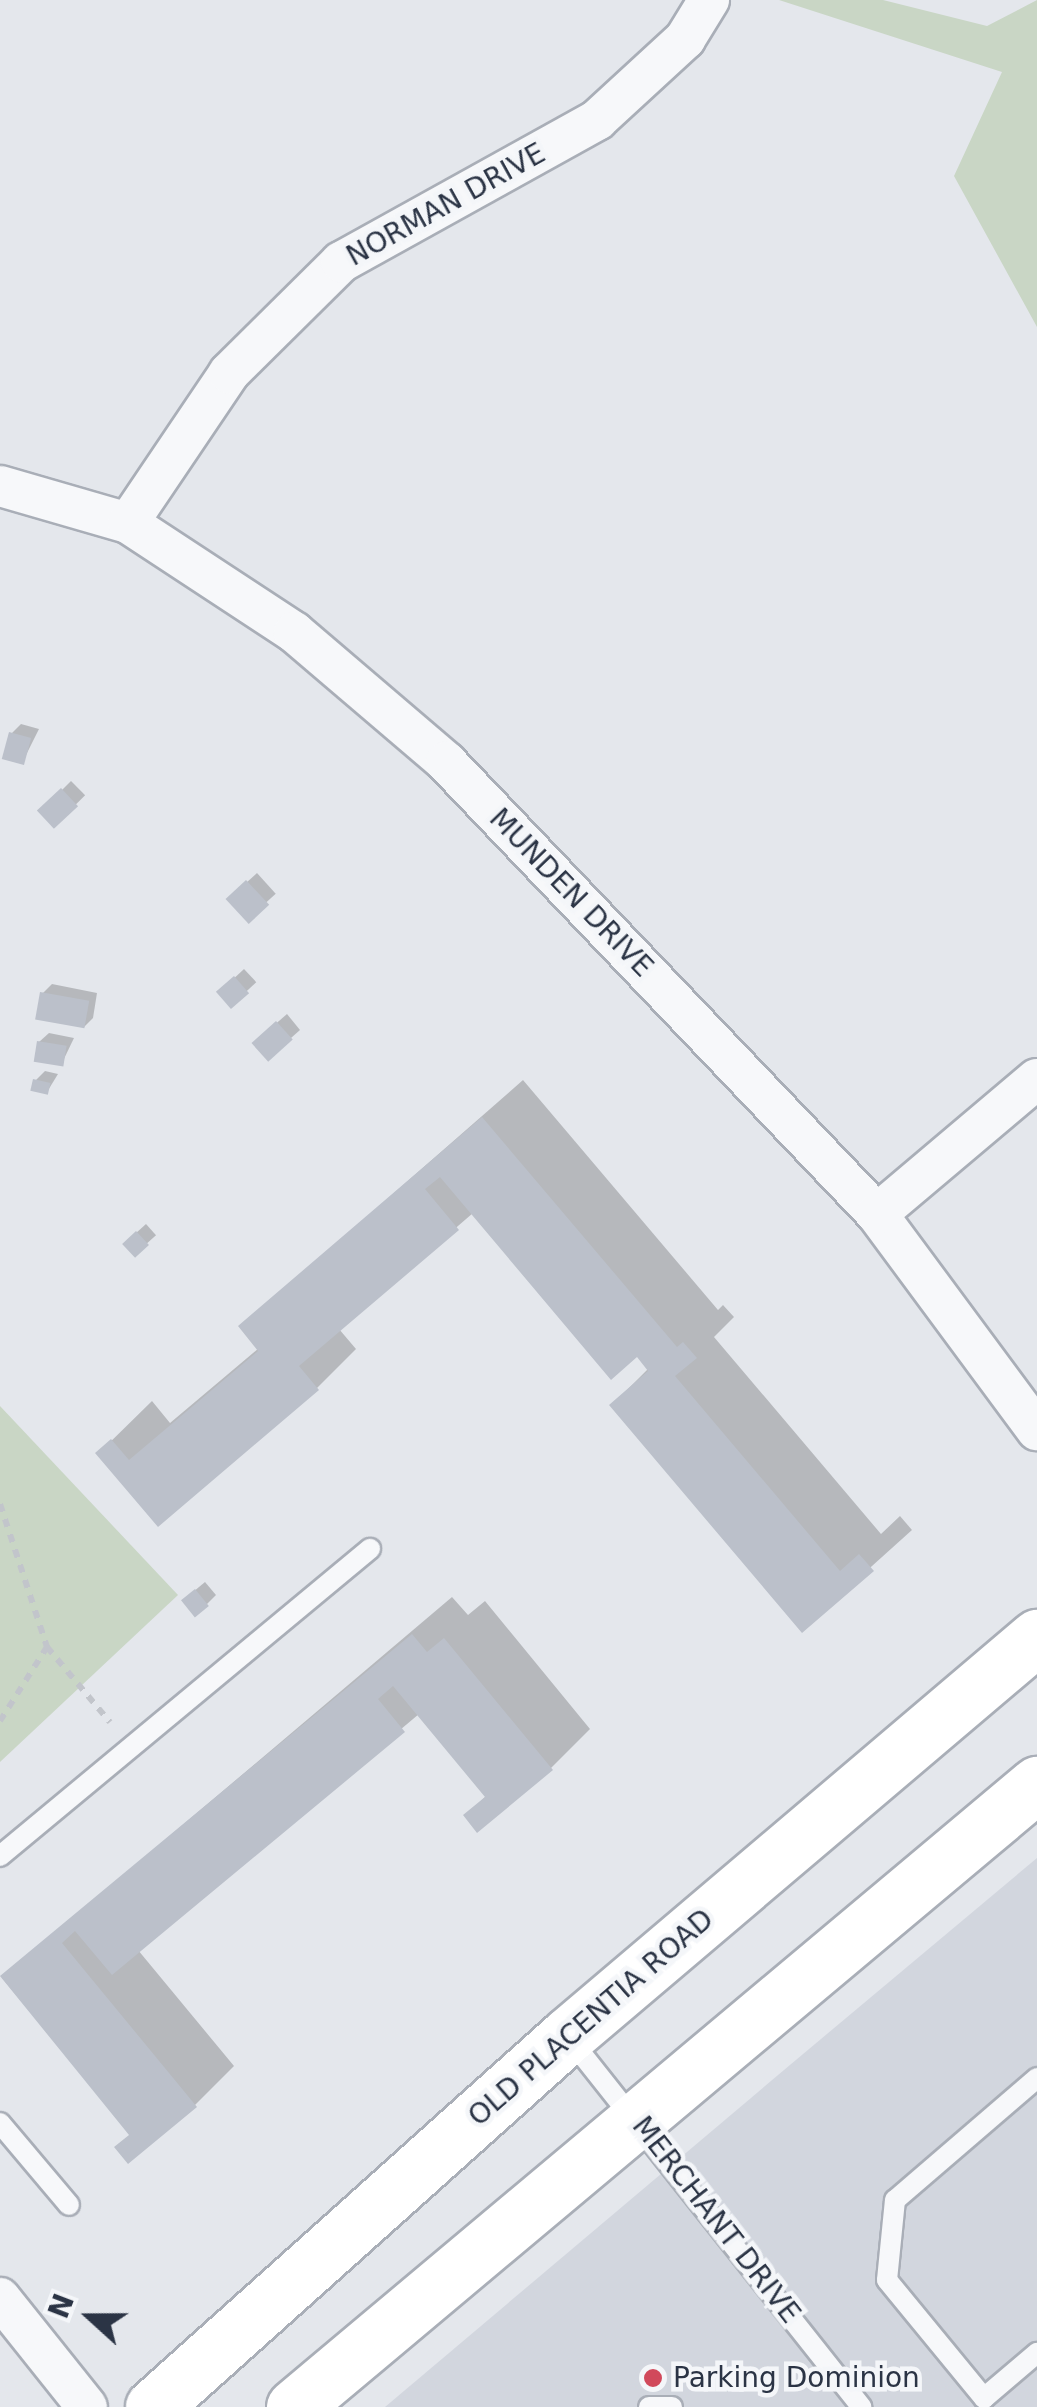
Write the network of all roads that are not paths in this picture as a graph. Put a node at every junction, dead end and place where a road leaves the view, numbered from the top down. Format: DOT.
graph roads {
  1 [pos="709,0"];
  2 [pos="0,486"];
  3 [pos="128,524"];
  4 [pos="1037,1079"];
  5 [pos="877,1214"];
  6 [pos="1037,1430"];
  7 [pos="370,1550"];
  8 [pos="1037,1637"];
  9 [pos="1037,1784"];
  10 [pos="0,1856"];
  11 [pos="567,2036"];
  12 [pos="1037,2078"];
  13 [pos="0,2122"];
  14 [pos="640,2122"];
  15 [pos="69,2204"];
  16 [pos="0,2298"];
  17 [pos="1037,2353"];
  18 [pos="86,2407"];
  19 [pos="153,2407"];
  20 [pos="294,2407"];
  21 [pos="649,2407"];
  22 [pos="672,2407"];
  23 [pos="861,2407"];
  1 -- 3 [label="street, NORMAN DRIVE"];
  2 -- 3 [label="street, MUNDEN DRIVE"];
  3 -- 5 [label="street, MUNDEN DRIVE"];
  4 -- 5 [label="street"];
  5 -- 6 [label="street, MUNDEN DRIVE"];
  7 -- 10 [label="lane"];
  8 -- 11 [label="main road, OLD PLACENTIA ROAD"];
  9 -- 14 [label="main road"];
  11 -- 14 [label="lane, MERCHANT DRIVE"];
  11 -- 19 [label="main road, OLD PLACENTIA ROAD"];
  12 -- 17 [label="lane"];
  13 -- 15 [label="lane"];
  14 -- 20 [label="main road"];
  14 -- 23 [label="lane, MERCHANT DRIVE"];
  16 -- 18 [label="street"];
  21 -- 22 [label="lane"];
}
